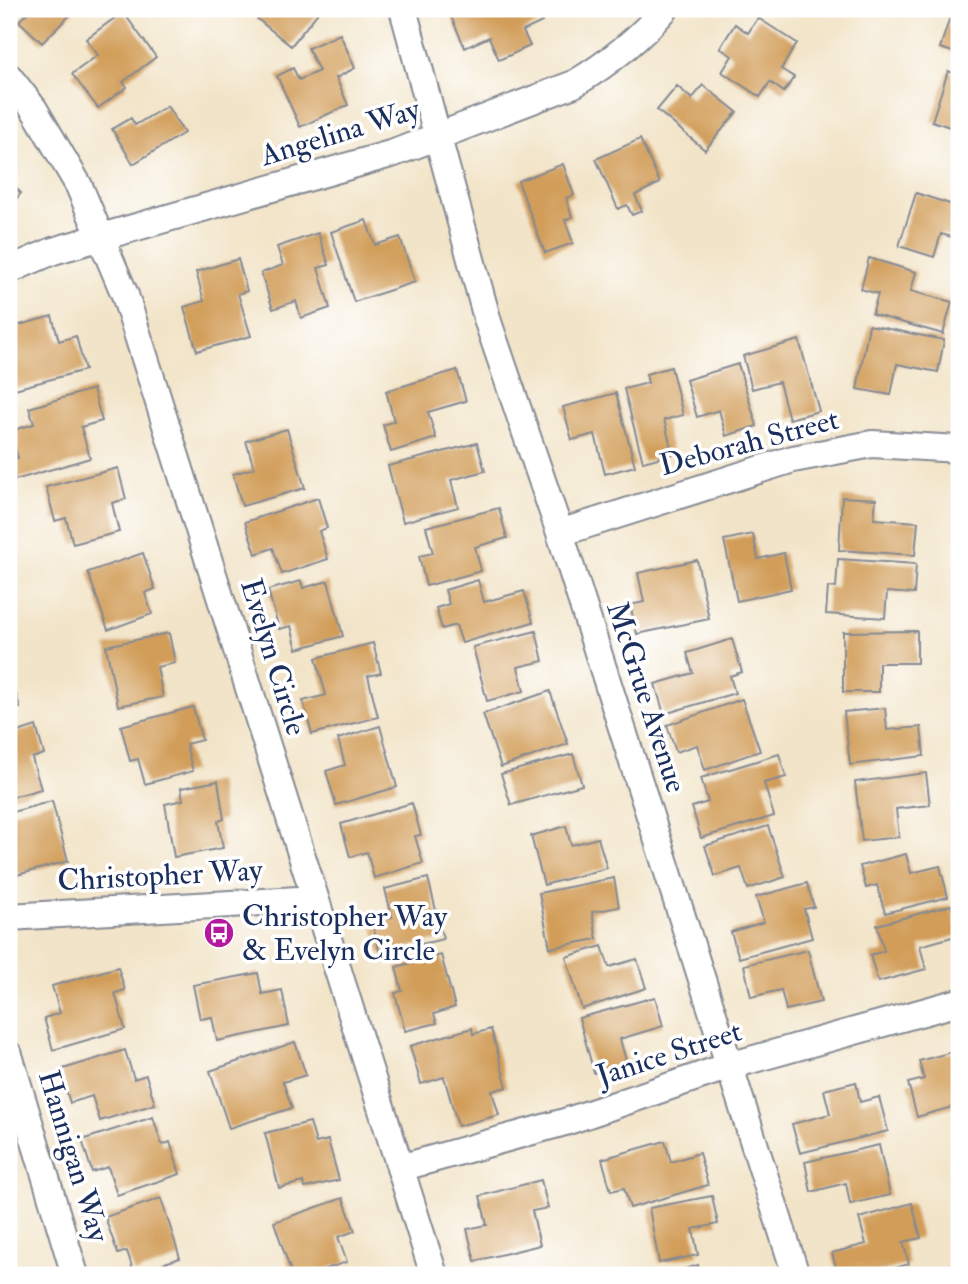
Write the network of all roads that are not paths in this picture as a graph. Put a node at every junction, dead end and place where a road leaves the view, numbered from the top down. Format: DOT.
graph roads {
  1 [pos="403,9"];
  2 [pos="665,9"];
  3 [pos="9,77"];
  4 [pos="440,136"];
  5 [pos="101,237"];
  6 [pos="9,270"];
  7 [pos="959,449"];
  8 [pos="560,533"];
  9 [pos="315,898"];
  10 [pos="9,917"];
  11 [pos="959,1002"];
  12 [pos="9,1055"];
  13 [pos="729,1066"];
  14 [pos="400,1168"];
  15 [pos="75,1275"];
  16 [pos="434,1275"];
  17 [pos="796,1275"];
  1 -- 4 [label="street, McGrue Avenue"];
  2 -- 4 [label="street, Angelina Way"];
  3 -- 5 [label="street, Evelyn Circle"];
  4 -- 5 [label="street, Angelina Way"];
  4 -- 8 [label="street, McGrue Avenue"];
  5 -- 6 [label="street, Angelina Way"];
  5 -- 9 [label="street, Evelyn Circle"];
  7 -- 8 [label="street, Deborah Street"];
  8 -- 13 [label="street, McGrue Avenue"];
  9 -- 10 [label="street, Christopher Way"];
  9 -- 14 [label="street, Evelyn Circle"];
  11 -- 13 [label="street, Janice Street"];
  12 -- 15 [label="street, Hannigan Way"];
  13 -- 14 [label="street, Janice Street"];
  13 -- 17 [label="street, McGrue Avenue"];
  14 -- 16 [label="street, Evelyn Circle"];
}
